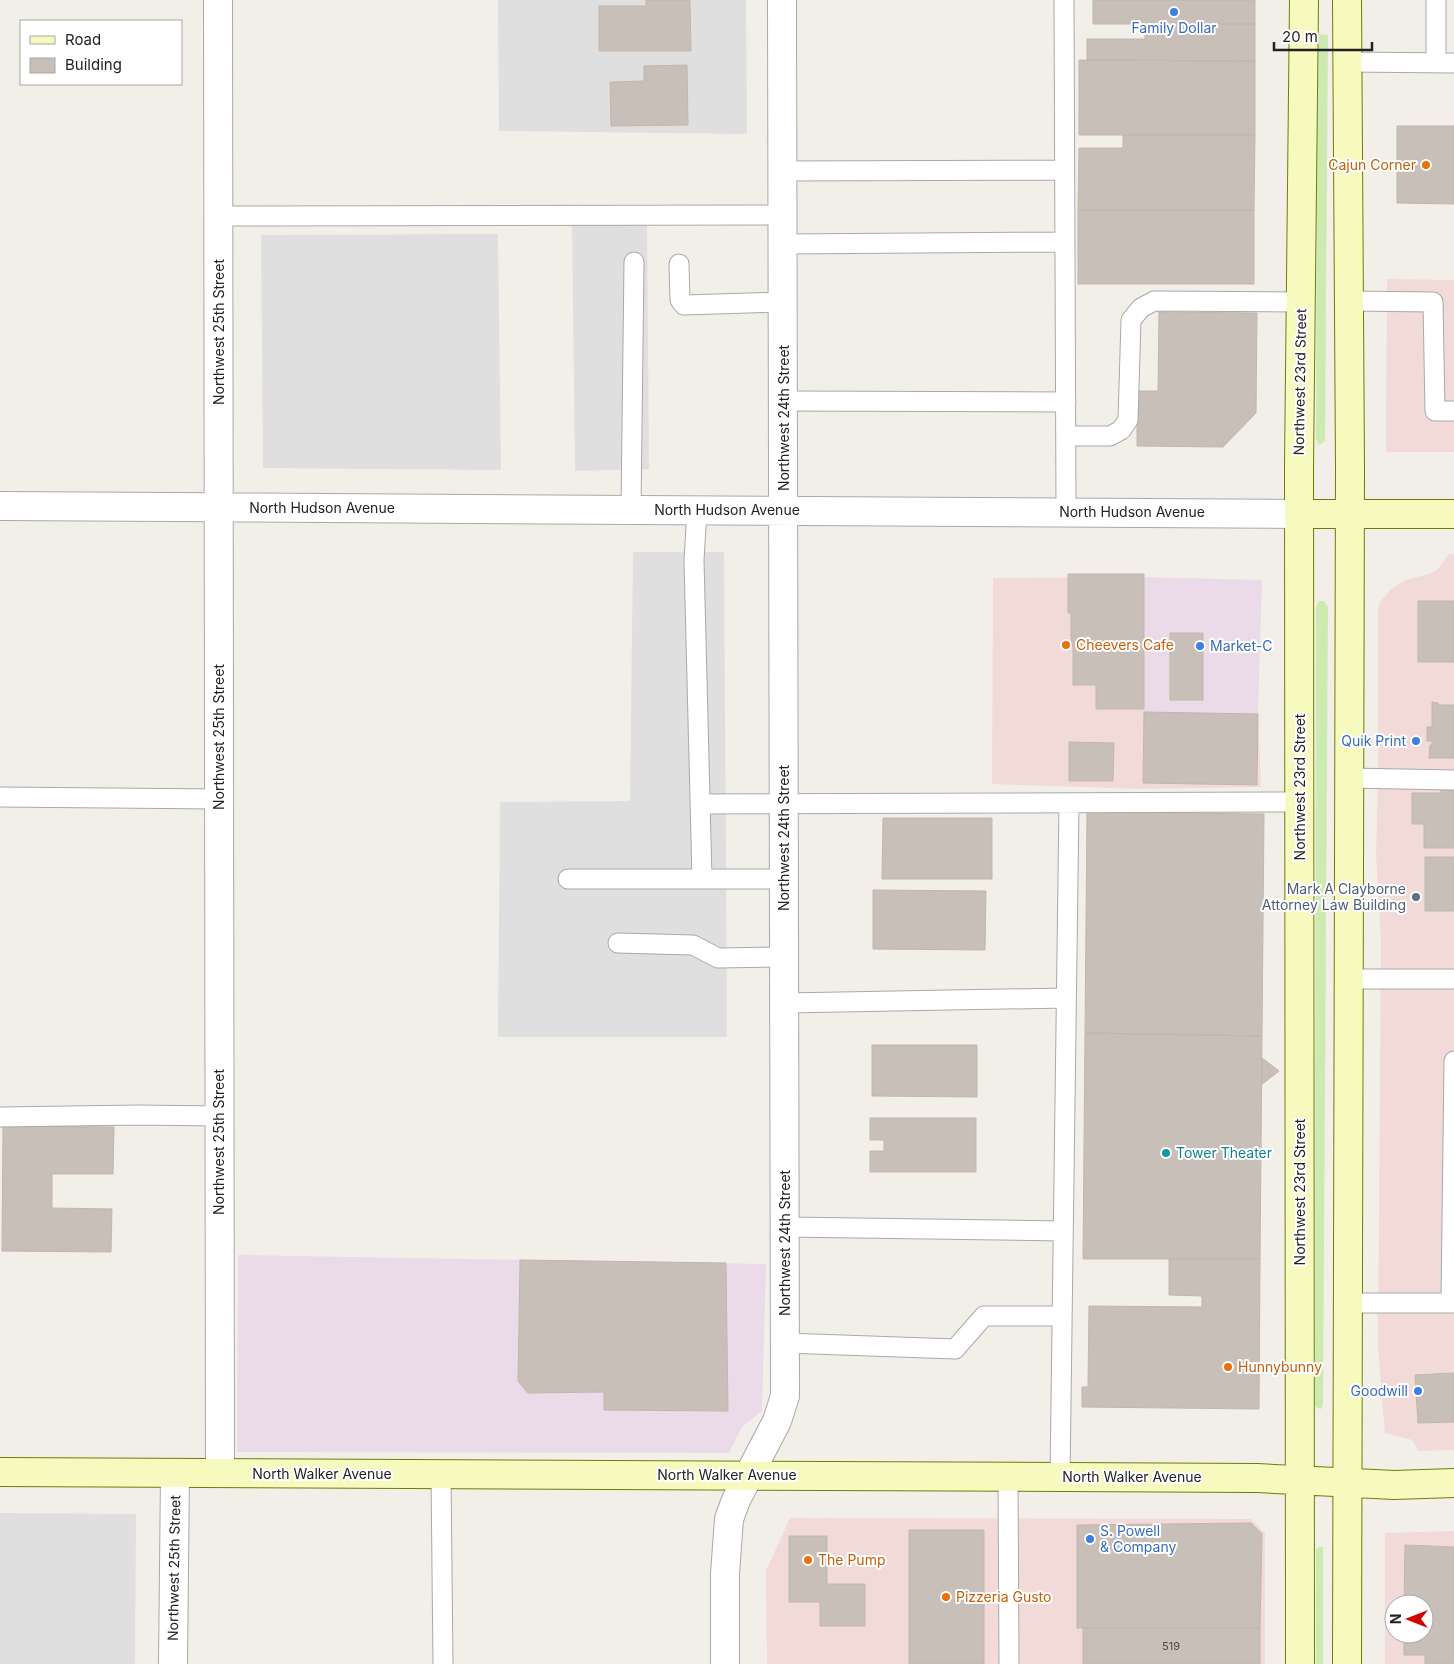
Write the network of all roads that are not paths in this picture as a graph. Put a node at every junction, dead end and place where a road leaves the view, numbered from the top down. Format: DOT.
graph roads {
  1 [pos="218,0"];
  2 [pos="782,0"];
  3 [pos="1064,0"];
  4 [pos="1304,0"];
  5 [pos="1347,0"];
  6 [pos="1436,0"];
  7 [pos="1347,62"];
  8 [pos="1445,62"];
  9 [pos="1064,170"];
  10 [pos="782,171"];
  11 [pos="782,215"];
  12 [pos="218,216"];
  13 [pos="1065,242"];
  14 [pos="783,244"];
  15 [pos="634,262"];
  16 [pos="679,264"];
  17 [pos="783,302"];
  18 [pos="1301,302"];
  19 [pos="1349,302"];
  20 [pos="784,401"];
  21 [pos="1066,402"];
  22 [pos="1454,410"];
  23 [pos="1066,436"];
  24 [pos="0,506"];
  25 [pos="219,507"];
  26 [pos="631,510"];
  27 [pos="697,510"];
  28 [pos="784,510"];
  29 [pos="1066,512"];
  30 [pos="1300,514"];
  31 [pos="1350,514"];
  32 [pos="1454,514"];
  33 [pos="1349,778"];
  34 [pos="1454,780"];
  35 [pos="0,797"];
  36 [pos="219,798"];
  37 [pos="1300,802"];
  38 [pos="1069,803"];
  39 [pos="700,804"];
  40 [pos="784,804"];
  41 [pos="568,878"];
  42 [pos="702,879"];
  43 [pos="784,879"];
  44 [pos="618,943"];
  45 [pos="784,957"];
  46 [pos="1349,979"];
  47 [pos="1454,979"];
  48 [pos="1066,998"];
  49 [pos="784,1003"];
  50 [pos="1454,1061"];
  51 [pos="219,1116"];
  52 [pos="0,1117"];
  53 [pos="784,1227"];
  54 [pos="1063,1231"];
  55 [pos="1348,1303"];
  56 [pos="1452,1303"];
  57 [pos="1062,1316"];
  58 [pos="785,1343"];
  59 [pos="0,1472"];
  60 [pos="175,1473"];
  61 [pos="220,1473"];
  62 [pos="442,1474"];
  63 [pos="749,1476"];
  64 [pos="1008,1476"];
  65 [pos="1060,1477"];
  66 [pos="1300,1480"];
  67 [pos="1348,1483"];
  68 [pos="1454,1483"];
  69 [pos="173,1664"];
  70 [pos="443,1664"];
  71 [pos="725,1664"];
  72 [pos="1009,1664"];
  73 [pos="1300,1664"];
  74 [pos="1347,1664"];
  1 -- 12 [label="street, Northwest 25th Street"];
  2 -- 10 [label="street, Northwest 24th Street"];
  3 -- 9 [label="lane"];
  4 -- 18 [label="main road, Northwest 23rd Street"];
  5 -- 7 [label="main road"];
  6 -- 8 [label="lane"];
  7 -- 8 [label="lane"];
  7 -- 19 [label="main road"];
  9 -- 10 [label="lane"];
  9 -- 13 [label="lane"];
  10 -- 11 [label="street, Northwest 24th Street"];
  11 -- 12 [label="lane"];
  11 -- 14 [label="street, Northwest 24th Street"];
  12 -- 25 [label="street, Northwest 25th Street"];
  13 -- 14 [label="lane"];
  13 -- 21 [label="lane"];
  14 -- 17 [label="street, Northwest 24th Street"];
  15 -- 26 [label="lane"];
  16 -- 17 [label="lane"];
  17 -- 20 [label="street, Northwest 24th Street"];
  18 -- 23 [label="lane"];
  18 -- 30 [label="main road, Northwest 23rd Street"];
  19 -- 22 [label="lane"];
  19 -- 31 [label="main road"];
  20 -- 21 [label="lane"];
  20 -- 28 [label="street, Northwest 24th Street"];
  21 -- 23 [label="lane"];
  23 -- 29 [label="lane"];
  24 -- 25 [label="street, North Hudson Avenue"];
  25 -- 26 [label="street, North Hudson Avenue"];
  25 -- 36 [label="street, Northwest 25th Street"];
  26 -- 27 [label="street, North Hudson Avenue"];
  27 -- 28 [label="street, North Hudson Avenue"];
  27 -- 39 [label="lane"];
  28 -- 29 [label="street, North Hudson Avenue"];
  28 -- 40 [label="street, Northwest 24th Street"];
  29 -- 30 [label="street, North Hudson Avenue"];
  30 -- 31 [label="main road, North Hudson Avenue"];
  30 -- 37 [label="main road, Northwest 23rd Street"];
  31 -- 32 [label="main road, North Hudson Avenue"];
  31 -- 33 [label="main road"];
  33 -- 34 [label="lane"];
  33 -- 46 [label="main road"];
  35 -- 36 [label="lane"];
  36 -- 51 [label="street, Northwest 25th Street"];
  37 -- 38 [label="lane"];
  37 -- 66 [label="main road, Northwest 23rd Street"];
  38 -- 40 [label="lane"];
  38 -- 48 [label="lane"];
  39 -- 40 [label="lane"];
  39 -- 42 [label="lane"];
  40 -- 43 [label="street, Northwest 24th Street"];
  41 -- 42 [label="lane"];
  42 -- 43 [label="lane"];
  43 -- 45 [label="street, Northwest 24th Street"];
  44 -- 45 [label="lane"];
  45 -- 49 [label="street, Northwest 24th Street"];
  46 -- 47 [label="lane"];
  46 -- 55 [label="main road"];
  48 -- 49 [label="lane"];
  48 -- 54 [label="lane"];
  49 -- 53 [label="street, Northwest 24th Street"];
  50 -- 56 [label="lane"];
  51 -- 52 [label="lane"];
  51 -- 61 [label="street, Northwest 25th Street"];
  53 -- 54 [label="lane"];
  53 -- 58 [label="street, Northwest 24th Street"];
  54 -- 57 [label="lane"];
  55 -- 56 [label="lane"];
  55 -- 67 [label="main road"];
  57 -- 58 [label="lane"];
  57 -- 65 [label="lane"];
  58 -- 63 [label="street, Northwest 24th Street"];
  59 -- 60 [label="main road, North Walker Avenue"];
  60 -- 61 [label="main road, North Walker Avenue"];
  60 -- 69 [label="street, Northwest 25th Street"];
  61 -- 62 [label="main road, North Walker Avenue"];
  62 -- 63 [label="main road, North Walker Avenue"];
  62 -- 70 [label="lane"];
  63 -- 64 [label="main road, North Walker Avenue"];
  63 -- 71 [label="street, Northwest 24th Street"];
  64 -- 65 [label="main road, North Walker Avenue"];
  64 -- 72 [label="lane"];
  65 -- 66 [label="main road, North Walker Avenue"];
  66 -- 67 [label="main road, North Walker Avenue"];
  66 -- 73 [label="main road, Northwest 23rd Street"];
  67 -- 68 [label="main road, North Walker Avenue"];
  67 -- 74 [label="main road"];
}
